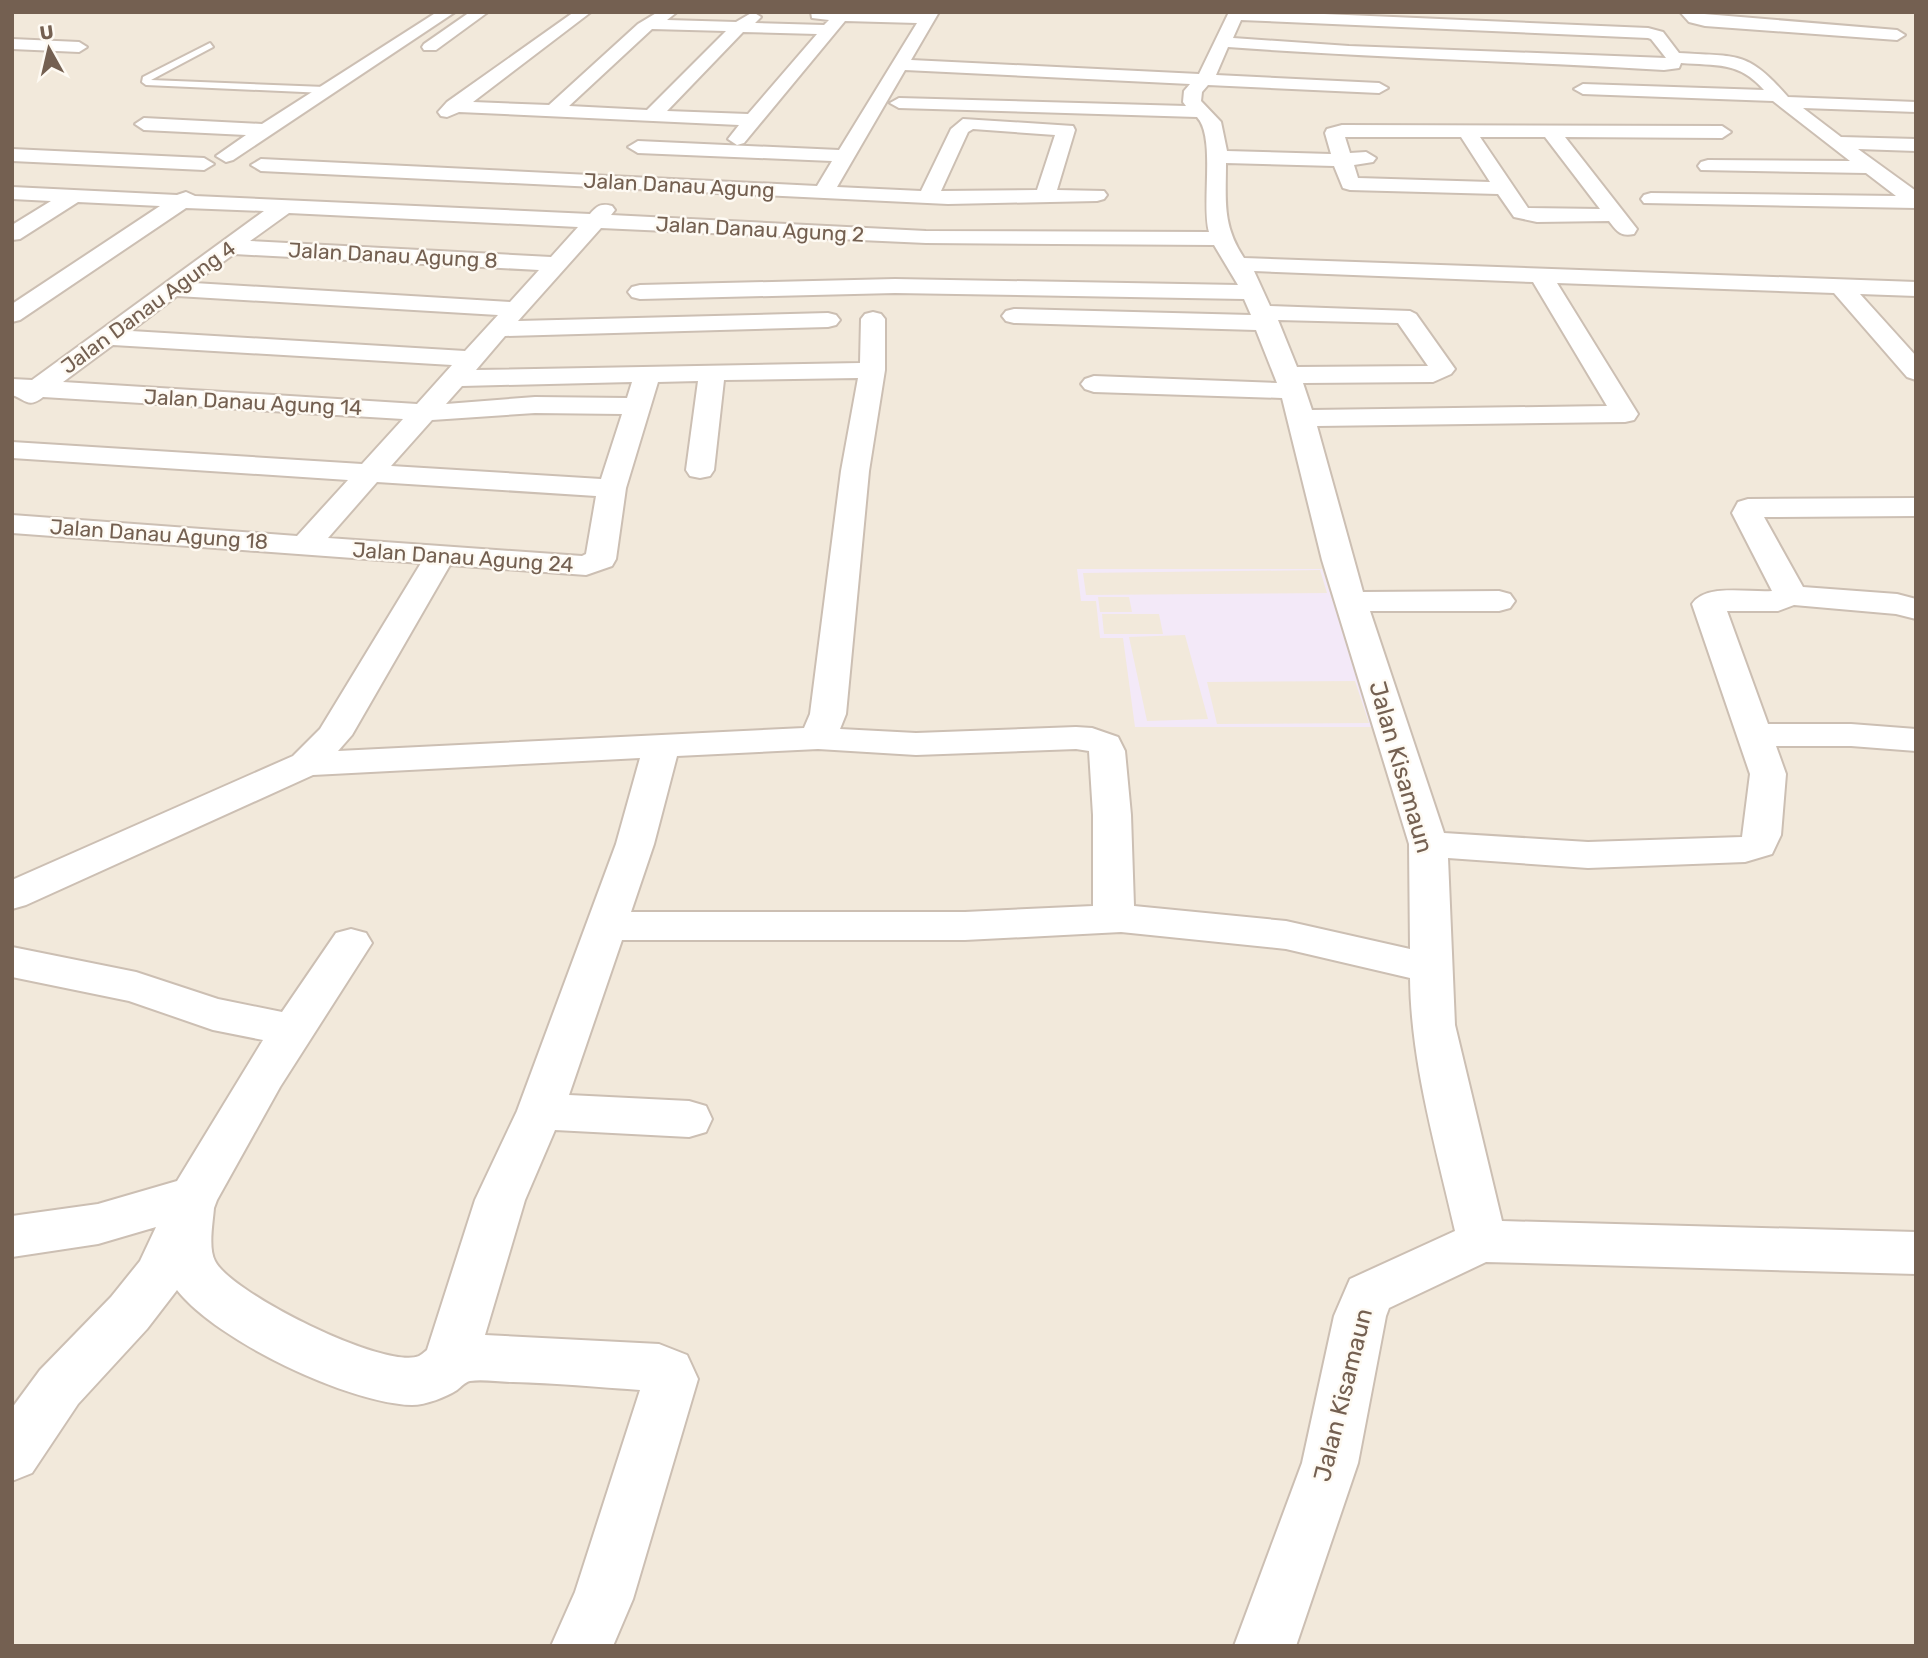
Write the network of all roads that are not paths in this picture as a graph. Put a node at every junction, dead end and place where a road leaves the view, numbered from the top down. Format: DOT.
graph roads {
  1 [pos="448,12"];
  2 [pos="481,12"];
  3 [pos="583,12"];
  4 [pos="670,12"];
  5 [pos="1687,12"];
  6 [pos="759,13"];
  7 [pos="842,14"];
  8 [pos="930,16"];
  9 [pos="1345,16"];
  10 [pos="1887,17"];
  11 [pos="1231,23"];
  12 [pos="651,24"];
  13 [pos="739,27"];
  14 [pos="826,30"];
  15 [pos="1897,35"];
  16 [pos="33,36"];
  17 [pos="13,45"];
  18 [pos="210,45"];
  19 [pos="79,47"];
  20 [pos="1349,51"];
  21 [pos="1909,51"];
  22 [pos="1674,58"];
  23 [pos="412,59"];
  24 [pos="902,65"];
  25 [pos="1099,74"];
  26 [pos="1379,88"];
  27 [pos="1583,89"];
  28 [pos="325,90"];
  29 [pos="1618,90"];
  30 [pos="1654,91"];
  31 [pos="1202,95"];
  32 [pos="1780,99"];
  33 [pos="899,103"];
  34 [pos="1916,107"];
  35 [pos="1086,109"];
  36 [pos="553,111"];
  37 [pos="652,115"];
  38 [pos="752,120"];
  39 [pos="145,124"];
  40 [pos="264,130"];
  41 [pos="1550,131"];
  42 [pos="1467,132"];
  43 [pos="1636,132"];
  44 [pos="1686,132"];
  45 [pos="1722,132"];
  46 [pos="1835,142"];
  47 [pos="287,145"];
  48 [pos="1916,145"];
  49 [pos="638,147"];
  50 [pos="727,151"];
  51 [pos="12,155"];
  52 [pos="845,156"];
  53 [pos="1341,157"];
  54 [pos="1458,158"];
  55 [pos="1484,158"];
  56 [pos="1234,160"];
  57 [pos="238,166"];
  58 [pos="1708,166"];
  59 [pos="1868,167"];
  60 [pos="630,183"];
  61 [pos="1502,188"];
  62 [pos="824,191"];
  63 [pos="12,193"];
  64 [pos="1097,195"];
  65 [pos="74,196"];
  66 [pos="1045,196"];
  67 [pos="938,197"];
  68 [pos="1651,199"];
  69 [pos="180,202"];
  70 [pos="1916,202"];
  71 [pos="283,206"];
  72 [pos="594,222"];
  73 [pos="12,234"];
  74 [pos="926,237"];
  75 [pos="230,247"];
  76 [pos="557,264"];
  77 [pos="1541,276"];
  78 [pos="1249,286"];
  79 [pos="1840,286"];
  80 [pos="172,289"];
  81 [pos="1916,289"];
  82 [pos="640,292"];
  83 [pos="516,309"];
  84 [pos="12,315"];
  85 [pos="1014,316"];
  86 [pos="873,319"];
  87 [pos="828,320"];
  88 [pos="498,329"];
  89 [pos="107,337"];
  90 [pos="472,359"];
  91 [pos="872,370"];
  92 [pos="1916,372"];
  93 [pos="712,374"];
  94 [pos="454,378"];
  95 [pos="1094,384"];
  96 [pos="25,388"];
  97 [pos="1294,395"];
  98 [pos="638,404"];
  99 [pos="12,406"];
  100 [pos="424,412"];
  101 [pos="12,450"];
  102 [pos="700,470"];
  103 [pos="369,472"];
  104 [pos="612,488"];
  105 [pos="1916,507"];
  106 [pos="12,524"];
  107 [pos="305,545"];
  108 [pos="442,555"];
  109 [pos="1789,595"];
  110 [pos="1499,601"];
  111 [pos="1351,602"];
  112 [pos="1916,609"];
  113 [pos="1754,735"];
  114 [pos="818,738"];
  115 [pos="1916,740"];
  116 [pos="662,744"];
  117 [pos="306,764"];
  118 [pos="1428,844"];
  119 [pos="12,896"];
  120 [pos="1114,918"];
  121 [pos="607,926"];
  122 [pos="351,943"];
  123 [pos="12,962"];
  124 [pos="1430,968"];
  125 [pos="292,1030"];
  126 [pos="540,1111"];
  127 [pos="689,1119"];
  128 [pos="192,1200"];
  129 [pos="12,1237"];
  130 [pos="1482,1241"];
  131 [pos="1916,1253"];
  132 [pos="452,1357"];
  133 [pos="12,1455"];
  134 [pos="582,1646"];
  135 [pos="1265,1646"];
  1 -- 28 [label="street"];
  2 -- 23 [label="street"];
  3 -- 36 [label="street"];
  4 -- 12 [label="street"];
  5 -- 15 [label="street"];
  6 -- 7 [label="street"];
  6 -- 13 [label="street"];
  7 -- 8 [label="street"];
  7 -- 14 [label="street"];
  8 -- 24 [label="street"];
  9 -- 11 [label="street"];
  9 -- 20 [label="street"];
  9 -- 22 [label="street"];
  10 -- 15 [label="street"];
  11 -- 20 [label="street"];
  11 -- 31 [label="street"];
  12 -- 13 [label="street"];
  12 -- 36 [label="street"];
  13 -- 14 [label="street"];
  13 -- 37 [label="street"];
  14 -- 38 [label="street"];
  15 -- 21 [label="street"];
  16 -- 17 [label="street"];
  17 -- 19 [label="street"];
  18 -- 28 [label="lane"];
  20 -- 22 [label="street"];
  22 -- 32 [label="street"];
  24 -- 25 [label="street"];
  24 -- 52 [label="street"];
  25 -- 31 [label="street"];
  25 -- 35 [label="street"];
  26 -- 31 [label="street"];
  27 -- 29 [label="street"];
  28 -- 40 [label="street"];
  29 -- 30 [label="street"];
  29 -- 43 [label="street"];
  30 -- 32 [label="street"];
  30 -- 44 [label="street"];
  31 -- 35 [label="street"];
  31 -- 56 [label="street, Jalan Kisamaun"];
  32 -- 34 [label="street"];
  32 -- 46 [label="street"];
  33 -- 35 [label="street"];
  36 -- 37 [label="street"];
  37 -- 38 [label="street"];
  38 -- 50 [label="street"];
  39 -- 40 [label="street"];
  40 -- 57 [label="street"];
  41 -- 42 [label="street"];
  41 -- 43 [label="street"];
  41 -- 61 [label="street"];
  42 -- 53 [label="street"];
  42 -- 55 [label="street"];
  43 -- 44 [label="street"];
  44 -- 45 [label="street"];
  46 -- 48 [label="street"];
  46 -- 59 [label="street"];
  47 -- 57 [label="street"];
  49 -- 50 [label="street"];
  50 -- 52 [label="street"];
  51 -- 57 [label="street, Jalan Danau Agung"];
  52 -- 62 [label="street"];
  53 -- 56 [label="street"];
  53 -- 56 [label="street"];
  53 -- 61 [label="street"];
  54 -- 55 [label="street"];
  55 -- 61 [label="street"];
  56 -- 78 [label="street, Jalan Kisamaun"];
  57 -- 60 [label="street, Jalan Danau Agung"];
  57 -- 69 [label="street"];
  58 -- 59 [label="street"];
  59 -- 70 [label="street"];
  60 -- 62 [label="street, Jalan Danau Agung"];
  60 -- 72 [label="street"];
  62 -- 67 [label="street, Jalan Danau Agung"];
  63 -- 65 [label="street, Jalan Danau Agung 2"];
  64 -- 66 [label="street, Jalan Danau Agung"];
  65 -- 69 [label="street, Jalan Danau Agung 2"];
  65 -- 73 [label="street"];
  66 -- 67 [label="street, Jalan Danau Agung"];
  66 -- 67 [label="street"];
  67 -- 74 [label="street"];
  68 -- 70 [label="street"];
  69 -- 71 [label="street, Jalan Danau Agung 2"];
  69 -- 84 [label="street"];
  71 -- 72 [label="street, Jalan Danau Agung 2"];
  71 -- 75 [label="street, Jalan Danau Agung 4"];
  72 -- 74 [label="street, Jalan Danau Agung 2"];
  72 -- 76 [label="street"];
  74 -- 78 [label="street, Jalan Danau Agung 2"];
  75 -- 76 [label="street, Jalan Danau Agung 8"];
  75 -- 80 [label="street, Jalan Danau Agung 4"];
  76 -- 83 [label="street"];
  77 -- 78 [label="street"];
  77 -- 79 [label="street"];
  77 -- 97 [label="street"];
  78 -- 82 [label="street"];
  78 -- 85 [label="street"];
  78 -- 97 [label="street, Jalan Kisamaun"];
  78 -- 97 [label="street"];
  79 -- 81 [label="street"];
  79 -- 92 [label="street"];
  80 -- 83 [label="street"];
  80 -- 89 [label="street, Jalan Danau Agung 4"];
  83 -- 88 [label="street"];
  86 -- 91 [label="street"];
  87 -- 88 [label="street"];
  88 -- 90 [label="street"];
  89 -- 90 [label="street"];
  89 -- 96 [label="street, Jalan Danau Agung 4"];
  90 -- 94 [label="street"];
  91 -- 93 [label="street"];
  91 -- 114 [label="street"];
  93 -- 94 [label="street"];
  93 -- 102 [label="street"];
  94 -- 100 [label="street"];
  95 -- 97 [label="street"];
  96 -- 99 [label="street, Jalan Danau Agung 4"];
  96 -- 100 [label="street, Jalan Danau Agung 14"];
  97 -- 111 [label="street, Jalan Kisamaun"];
  98 -- 100 [label="street, Jalan Danau Agung 14"];
  98 -- 104 [label="street, Jalan Danau Agung 24"];
  100 -- 103 [label="street"];
  101 -- 103 [label="street"];
  103 -- 104 [label="street"];
  103 -- 107 [label="street"];
  104 -- 108 [label="street, Jalan Danau Agung 24"];
  105 -- 109 [label="street"];
  106 -- 107 [label="street, Jalan Danau Agung 18"];
  107 -- 108 [label="street, Jalan Danau Agung 24"];
  108 -- 117 [label="street"];
  109 -- 112 [label="street"];
  109 -- 113 [label="street"];
  110 -- 111 [label="street"];
  111 -- 118 [label="street, Jalan Kisamaun"];
  113 -- 115 [label="street"];
  113 -- 118 [label="street"];
  114 -- 116 [label="street"];
  114 -- 120 [label="street"];
  116 -- 117 [label="street"];
  116 -- 121 [label="street"];
  117 -- 119 [label="street"];
  118 -- 124 [label="street, Jalan Kisamaun"];
  120 -- 121 [label="street"];
  120 -- 124 [label="street"];
  121 -- 126 [label="street"];
  122 -- 125 [label="street"];
  123 -- 125 [label="street"];
  124 -- 130 [label="street, Jalan Kisamaun"];
  125 -- 128 [label="street"];
  126 -- 127 [label="street"];
  126 -- 132 [label="street"];
  128 -- 129 [label="street"];
  128 -- 132 [label="street"];
  128 -- 133 [label="street"];
  130 -- 131 [label="street"];
  130 -- 135 [label="street, Jalan Kisamaun"];
  132 -- 134 [label="street"];
}
